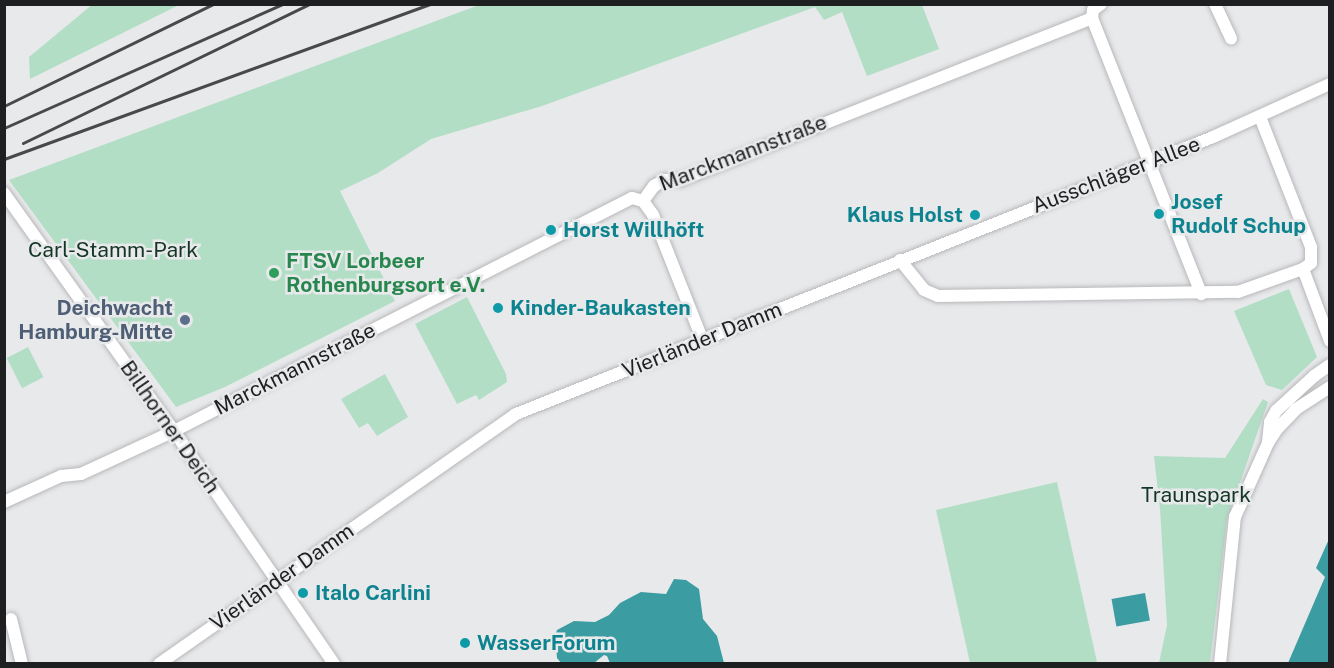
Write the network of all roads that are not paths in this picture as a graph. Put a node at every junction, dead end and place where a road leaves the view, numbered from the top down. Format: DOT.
graph roads {
  1 [pos="1101,4"];
  2 [pos="1215,4"];
  3 [pos="1092,18"];
  4 [pos="1231,39"];
  5 [pos="1329,84"];
  6 [pos="1260,117"];
  7 [pos="1148,162"];
  8 [pos="4,193"];
  9 [pos="643,201"];
  10 [pos="900,260"];
  11 [pos="1303,269"];
  12 [pos="1201,294"];
  13 [pos="702,339"];
  14 [pos="1329,341"];
  15 [pos="1329,365"];
  16 [pos="1329,387"];
  17 [pos="174,431"];
  18 [pos="1268,443"];
  19 [pos="4,502"];
  20 [pos="277,581"];
  21 [pos="11,618"];
  22 [pos="22,663"];
  23 [pos="159,663"];
  24 [pos="334,663"];
  25 [pos="1220,663"];
  1 -- 3 [label="street"];
  2 -- 4 [label="street"];
  3 -- 7 [label="street"];
  3 -- 9 [label="street, Marckmannstraße"];
  5 -- 6 [label="street, Ausschläger Allee"];
  6 -- 7 [label="street, Ausschläger Allee"];
  6 -- 11 [label="street"];
  7 -- 10 [label="street, Ausschläger Allee"];
  7 -- 12 [label="street"];
  8 -- 17 [label="street, Billhorner Deich"];
  9 -- 13 [label="street"];
  9 -- 17 [label="street, Marckmannstraße"];
  10 -- 12 [label="street"];
  10 -- 13 [label="street, Vierländer Damm"];
  11 -- 12 [label="street"];
  11 -- 14 [label="street"];
  13 -- 20 [label="street, Vierländer Damm"];
  15 -- 18 [label="street"];
  16 -- 18 [label="street"];
  17 -- 19 [label="street, Marckmannstraße"];
  17 -- 20 [label="street, Billhorner Deich"];
  18 -- 25 [label="street"];
  20 -- 23 [label="street, Vierländer Damm"];
  20 -- 24 [label="street, Billhorner Deich"];
  21 -- 22 [label="street"];
}
